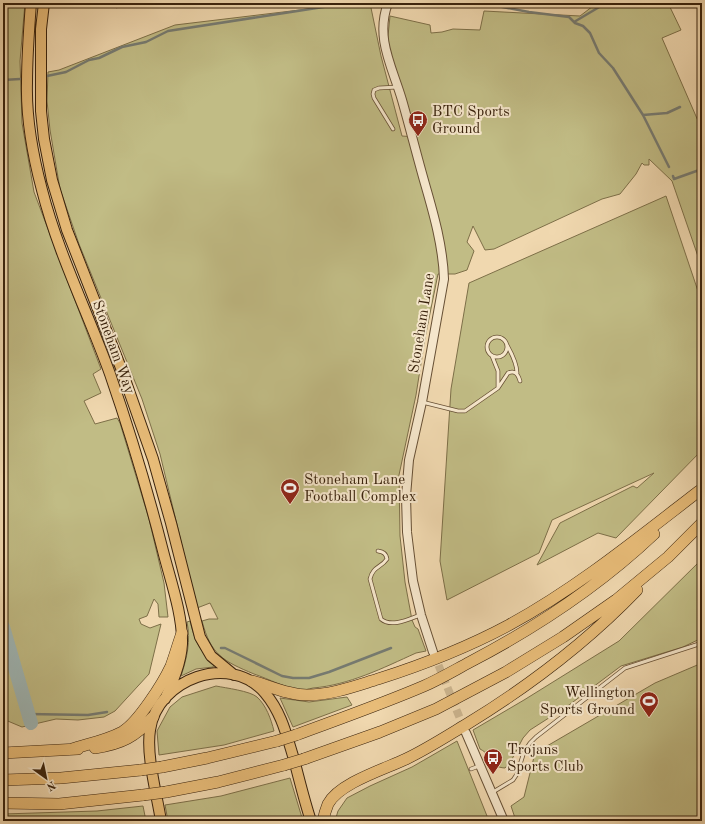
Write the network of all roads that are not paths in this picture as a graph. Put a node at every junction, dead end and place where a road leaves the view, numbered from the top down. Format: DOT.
graph roads {
  1 [pos="31,3"];
  2 [pos="44,3"];
  3 [pos="388,3"];
  4 [pos="398,87"];
  5 [pos="393,129"];
  6 [pos="506,344"];
  7 [pos="492,356"];
  8 [pos="517,373"];
  9 [pos="520,381"];
  10 [pos="498,388"];
  11 [pos="422,402"];
  12 [pos="700,489"];
  13 [pos="702,523"];
  14 [pos="378,551"];
  15 [pos="668,557"];
  16 [pos="421,615"];
  17 [pos="182,634"];
  18 [pos="702,643"];
  19 [pos="433,652"];
  20 [pos="234,675"];
  21 [pos="252,681"];
  22 [pos="165,699"];
  23 [pos="153,717"];
  24 [pos="466,733"];
  25 [pos="72,749"];
  26 [pos="3,752"];
  27 [pos="480,765"];
  28 [pos="472,769"];
  29 [pos="3,780"];
  30 [pos="493,792"];
  31 [pos="3,803"];
  32 [pos="161,821"];
  33 [pos="310,821"];
  34 [pos="323,821"];
  35 [pos="504,821"];
  1 -- 17 [label="main road, Stoneham Way"];
  2 -- 20 [label="main road, Stoneham Way"];
  3 -- 4 [label="street, Stoneham Lane"];
  4 -- 5 [label="lane"];
  4 -- 11 [label="street, Stoneham Lane"];
  6 -- 7 [label="lane"];
  6 -- 7 [label="lane"];
  6 -- 8 [label="lane"];
  7 -- 10 [label="lane"];
  8 -- 9 [label="lane"];
  8 -- 10 [label="lane"];
  10 -- 11 [label="lane"];
  11 -- 16 [label="street, Stoneham Lane"];
  12 -- 21 [label="highway"];
  12 -- 29 [label="highway, bridge"];
  13 -- 15 [label="highway"];
  14 -- 16 [label="lane"];
  15 -- 31 [label="highway, bridge"];
  15 -- 34 [label="highway"];
  16 -- 19 [label="street, Stoneham Lane"];
  17 -- 22 [label="main road, Stoneham Way"];
  17 -- 25 [label="highway"];
  18 -- 30 [label="lane"];
  20 -- 21 [label="main road"];
  20 -- 22 [label="main road"];
  21 -- 33 [label="main road"];
  22 -- 23 [label="main road"];
  23 -- 25 [label="highway"];
  23 -- 32 [label="main road"];
  24 -- 27 [label="street"];
  25 -- 26 [label="highway"];
  27 -- 28 [label="lane"];
  27 -- 30 [label="street"];
  30 -- 35 [label="street"];
}
